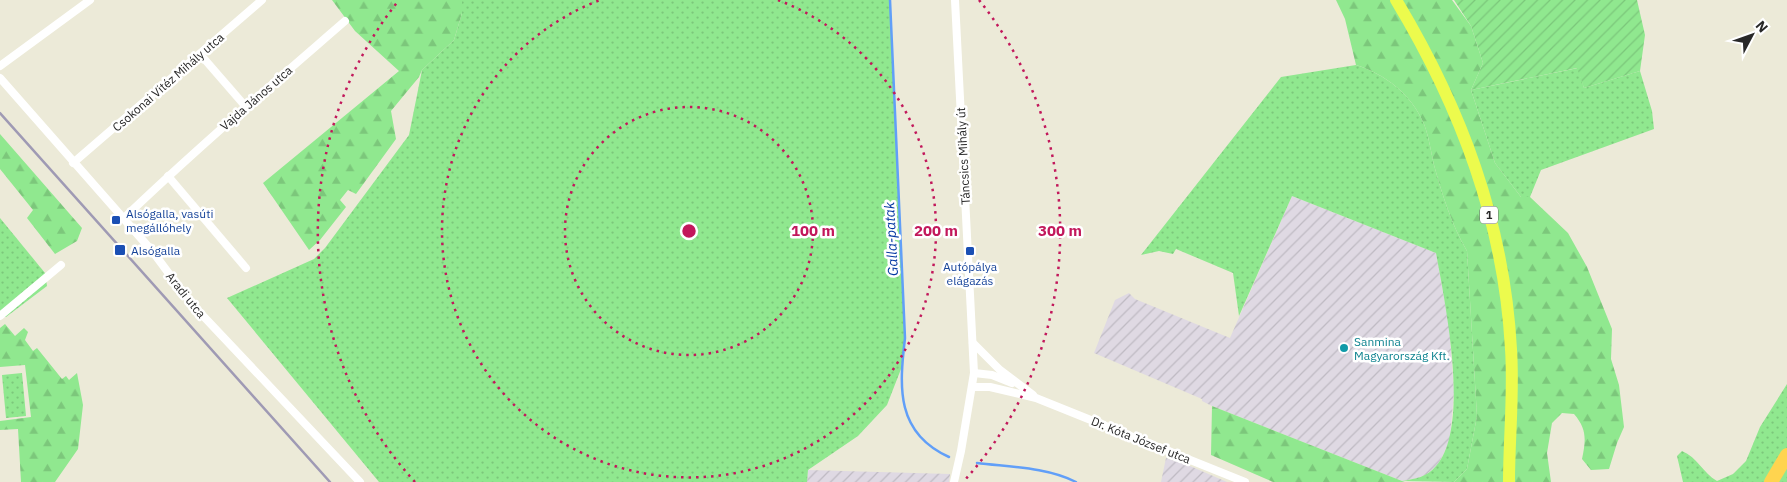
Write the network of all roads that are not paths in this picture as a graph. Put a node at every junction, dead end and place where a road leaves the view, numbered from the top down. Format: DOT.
graph roads {
  1 [pos="90,0"];
  2 [pos="262,0"];
  3 [pos="956,0"];
  4 [pos="1396,0"];
  5 [pos="345,21"];
  6 [pos="200,54"];
  7 [pos="0,66"];
  8 [pos="0,78"];
  9 [pos="246,107"];
  10 [pos="73,163"];
  11 [pos="168,176"];
  12 [pos="123,219"];
  13 [pos="62,266"];
  14 [pos="246,268"];
  15 [pos="0,316"];
  16 [pos="974,343"];
  17 [pos="974,373"];
  18 [pos="1021,386"];
  19 [pos="972,387"];
  20 [pos="1036,398"];
  21 [pos="1509,448"];
  22 [pos="1787,455"];
  23 [pos="360,482"];
  24 [pos="954,482"];
  25 [pos="1245,482"];
  26 [pos="1502,482"];
  27 [pos="1509,482"];
  28 [pos="1771,482"];
  1 -- 7 [label="street"];
  2 -- 6 [label="street, Csokonai Vitéz Mihály utca"];
  3 -- 16 [label="street, Táncsics Mihály út"];
  4 -- 21 [label="main road, 1"];
  5 -- 9 [label="street, Vajda János utca"];
  6 -- 9 [label="street"];
  6 -- 10 [label="street, Csokonai Vitéz Mihály utca"];
  8 -- 10 [label="street, Aradi utca"];
  9 -- 11 [label="street, Vajda János utca"];
  10 -- 12 [label="street, Aradi utca"];
  11 -- 12 [label="street, Vajda János utca"];
  11 -- 14 [label="street"];
  12 -- 23 [label="street, Aradi utca"];
  13 -- 15 [label="street"];
  16 -- 17 [label="street, Táncsics Mihály út"];
  16 -- 18 [label="street, Dr. Kóta József utca"];
  17 -- 18 [label="street, Dr. Kóta József utca"];
  17 -- 19 [label="street, Táncsics Mihály út"];
  18 -- 20 [label="street, Dr. Kóta József utca"];
  19 -- 20 [label="street, Dr. Kóta József utca"];
  19 -- 24 [label="street, Táncsics Mihály út"];
  20 -- 25 [label="street, Dr. Kóta József utca"];
  21 -- 26 [label="main road, 1"];
  21 -- 27 [label="main road, 1"];
  22 -- 28 [label="highway"];
}
